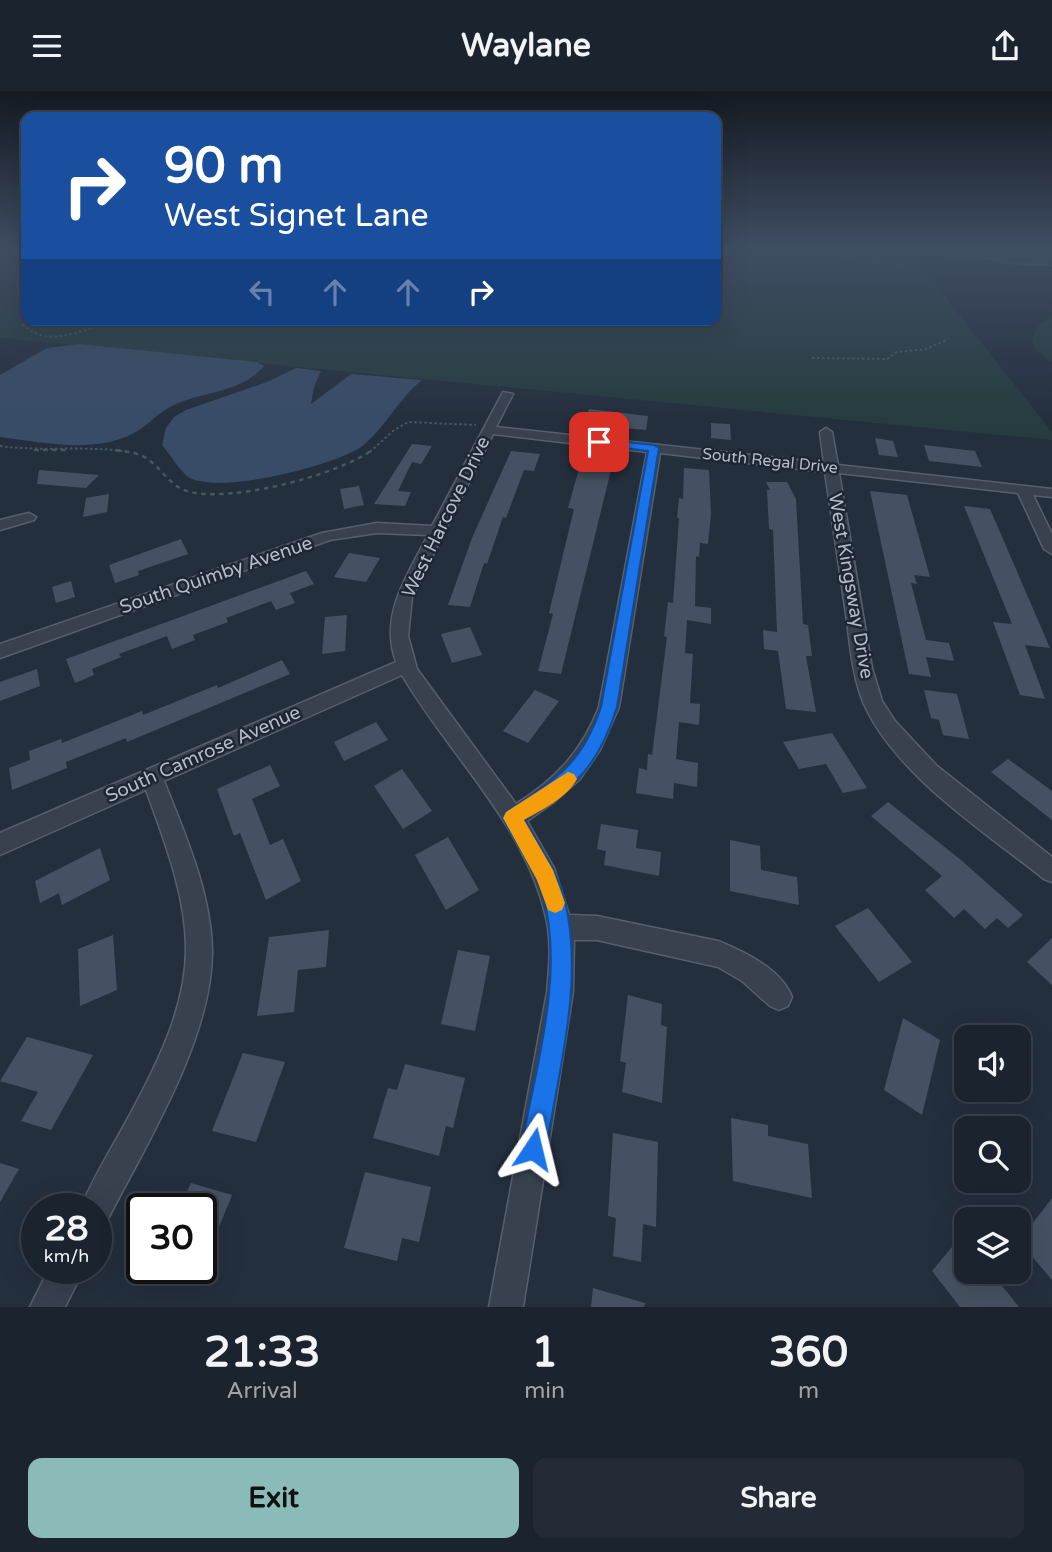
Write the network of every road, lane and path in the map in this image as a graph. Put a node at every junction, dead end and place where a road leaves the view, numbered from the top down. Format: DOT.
graph roads {
  1 [pos="24,326"];
  2 [pos="95,326"];
  3 [pos="948,339"];
  4 [pos="812,358"];
  5 [pos="507,394"];
  6 [pos="490,428"];
  7 [pos="826,432"];
  8 [pos="0,446"];
  9 [pos="654,448"];
  10 [pos="831,468"];
  11 [pos="1023,489"];
  12 [pos="1052,493"];
  13 [pos="29,517"];
  14 [pos="0,525"];
  15 [pos="438,531"];
  16 [pos="1052,549"];
  17 [pos="0,651"];
  18 [pos="406,665"];
  19 [pos="152,776"];
  20 [pos="513,818"];
  21 [pos="0,843"];
  22 [pos="1052,871"];
  23 [pos="561,927"];
  24 [pos="779,997"];
  25 [pos="104,1193"];
  26 [pos="58,1284"];
  27 [pos="47,1307"];
  28 [pos="506,1307"];
  1 -- 2 [label="path"];
  3 -- 4 [label="path"];
  5 -- 6 [label="street, West Harcove Drive"];
  6 -- 8 [label="path"];
  6 -- 9 [label="street, South Regal Drive"];
  6 -- 15 [label="street, West Harcove Drive"];
  7 -- 10 [label="street, West Kingsway Drive"];
  9 -- 10 [label="street, South Regal Drive"];
  9 -- 20 [label="street"];
  10 -- 11 [label="street, South Regal Drive"];
  10 -- 22 [label="street, West Kingsway Drive"];
  11 -- 12 [label="street, South Regal Drive"];
  11 -- 16 [label="street"];
  13 -- 14 [label="street"];
  15 -- 17 [label="street, South Quimby Avenue"];
  15 -- 18 [label="street, West Harcove Drive"];
  18 -- 19 [label="street, South Camrose Avenue"];
  18 -- 20 [label="street, West Harcove Drive"];
  19 -- 21 [label="street, South Camrose Avenue"];
  19 -- 25 [label="street"];
  20 -- 23 [label="street, West Harcove Drive"];
  23 -- 24 [label="street"];
  23 -- 28 [label="street, West Harcove Drive"];
  26 -- 27 [label="street"];
}
